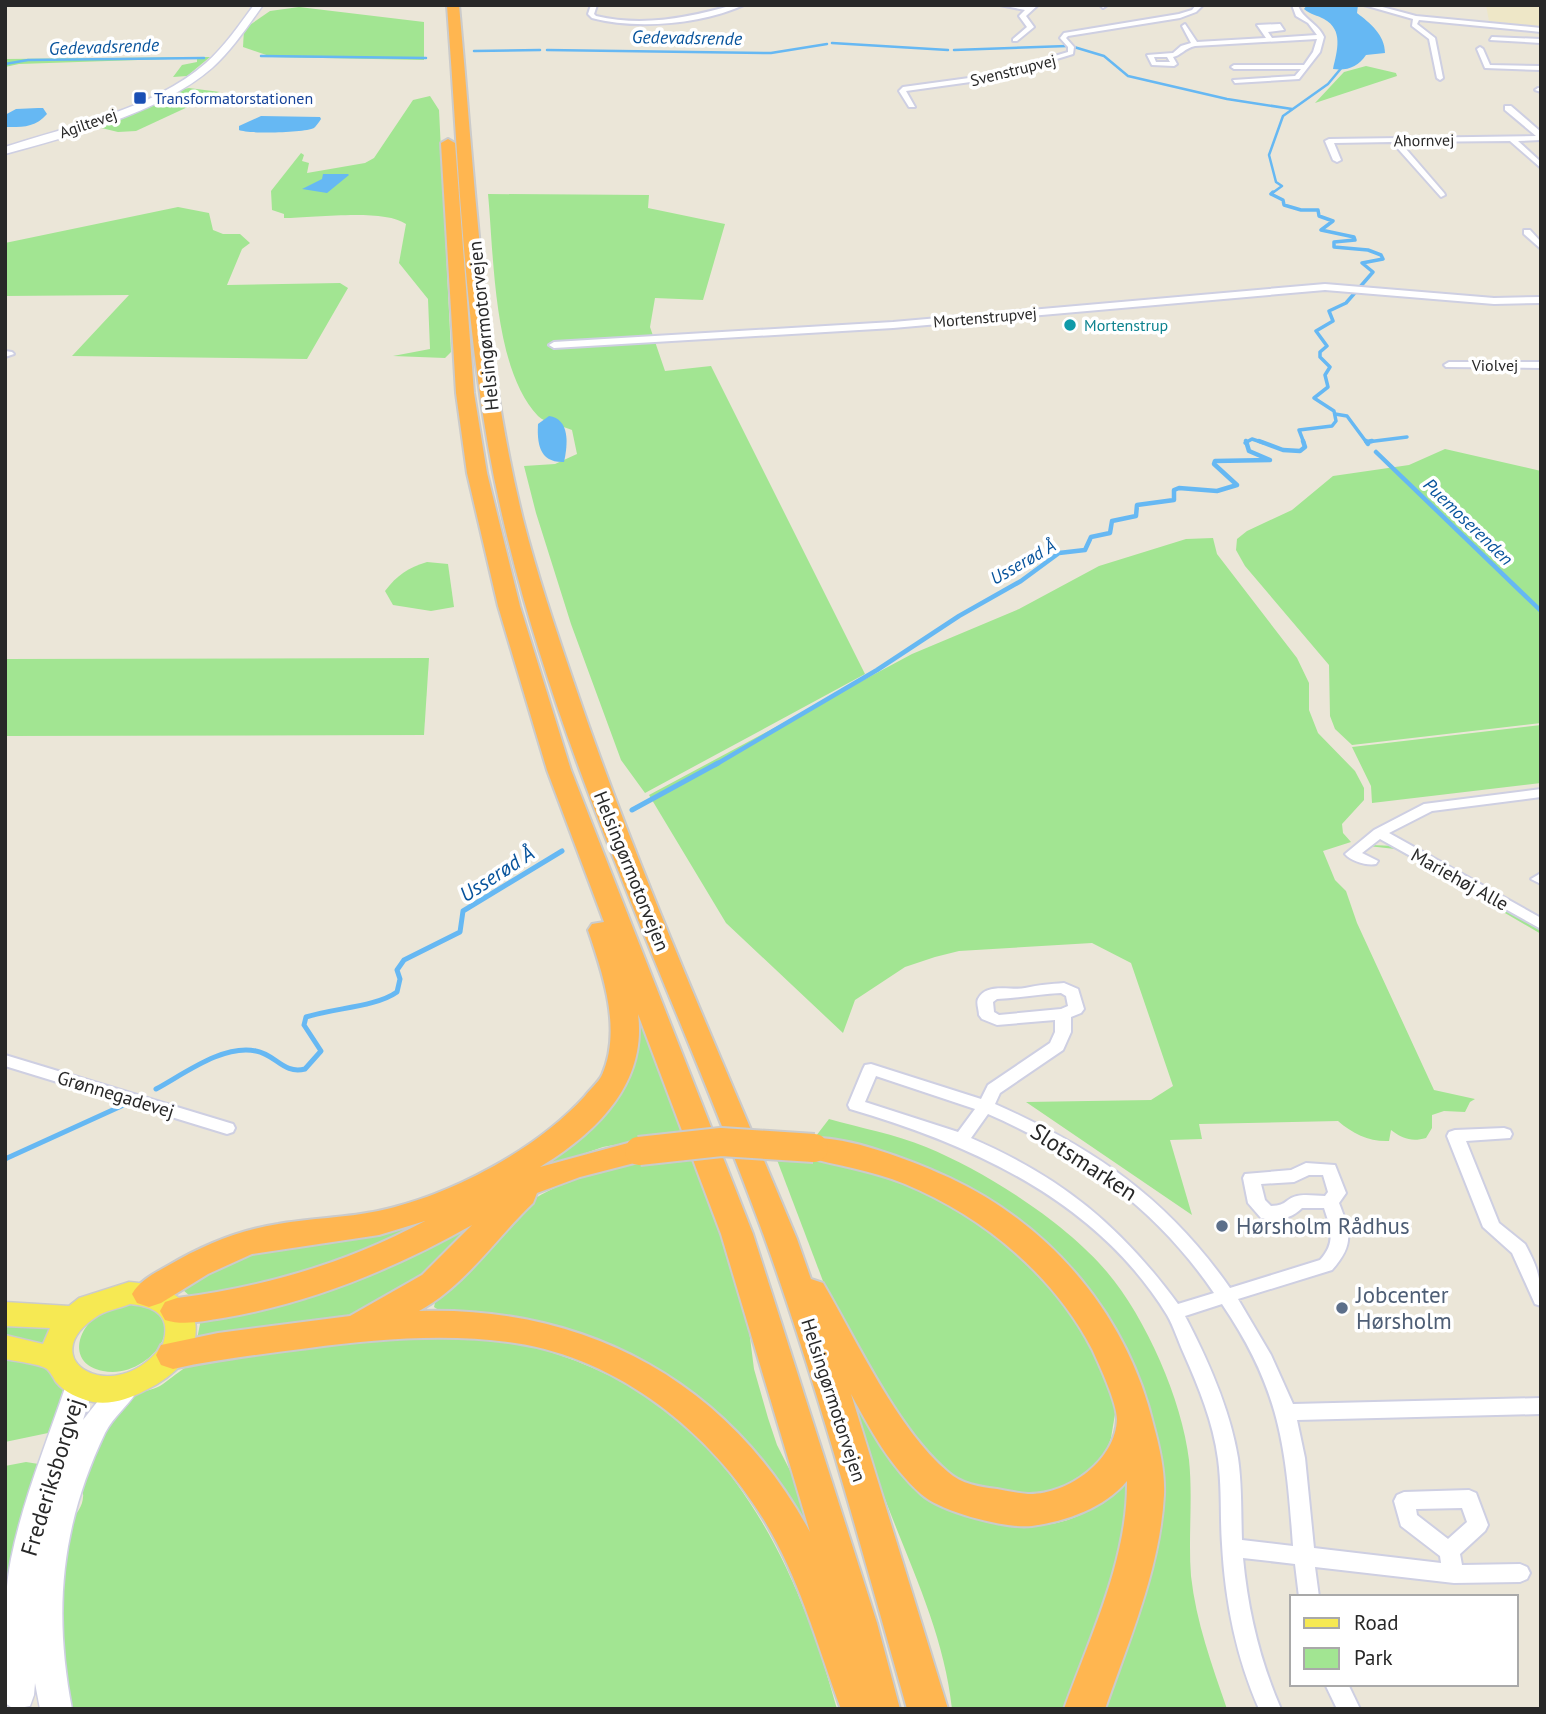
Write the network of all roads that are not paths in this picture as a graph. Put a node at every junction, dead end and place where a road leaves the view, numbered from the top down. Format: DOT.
graph roads {
  1 [pos="258,5"];
  2 [pos="440,5"];
  3 [pos="453,5"];
  4 [pos="594,5"];
  5 [pos="741,5"];
  6 [pos="1003,5"];
  7 [pos="1200,5"];
  8 [pos="1295,5"];
  9 [pos="1367,5"];
  10 [pos="1383,6"];
  11 [pos="1032,7"];
  12 [pos="1416,18"];
  13 [pos="1185,26"];
  14 [pos="1111,27"];
  15 [pos="1264,30"];
  16 [pos="1541,30"];
  17 [pos="1129,35"];
  18 [pos="1321,37"];
  19 [pos="1492,39"];
  20 [pos="1015,40"];
  21 [pos="1541,41"];
  22 [pos="1266,42"];
  23 [pos="1195,44"];
  24 [pos="1480,49"];
  25 [pos="1169,55"];
  26 [pos="443,60"];
  27 [pos="1234,67"];
  28 [pos="1306,67"];
  29 [pos="1541,68"];
  30 [pos="1440,78"];
  31 [pos="1235,81"];
  32 [pos="912,105"];
  33 [pos="1508,108"];
  34 [pos="447,129"];
  35 [pos="1541,137"];
  36 [pos="1511,138"];
  37 [pos="1394,140"];
  38 [pos="5,151"];
  39 [pos="1337,160"];
  40 [pos="1541,166"];
  41 [pos="1441,195"];
  42 [pos="1527,232"];
  43 [pos="1541,247"];
  44 [pos="1454,297"];
  45 [pos="1529,300"];
  46 [pos="1541,300"];
  47 [pos="1447,309"];
  48 [pos="1541,314"];
  49 [pos="554,345"];
  50 [pos="1449,365"];
  51 [pos="1541,365"];
  52 [pos="559,770"];
  53 [pos="1541,793"];
  54 [pos="1379,833"];
  55 [pos="1371,861"];
  56 [pos="1541,924"];
  57 [pos="1063,1014"];
  58 [pos="5,1060"];
  59 [pos="986,1105"];
  60 [pos="227,1128"];
  61 [pos="1504,1134"];
  62 [pos="962,1138"];
  63 [pos="814,1148"];
  64 [pos="556,1174"];
  65 [pos="1330,1202"];
  66 [pos="781,1239"];
  67 [pos="149,1294"];
  68 [pos="1227,1296"];
  69 [pos="1541,1299"];
  70 [pos="177,1311"];
  71 [pos="1174,1312"];
  72 [pos="5,1314"];
  73 [pos="72,1318"];
  74 [pos="356,1327"];
  75 [pos="5,1347"];
  76 [pos="173,1355"];
  77 [pos="56,1359"];
  78 [pos="80,1385"];
  79 [pos="127,1386"];
  80 [pos="1541,1406"];
  81 [pos="1285,1412"];
  82 [pos="1134,1419"];
  83 [pos="1233,1548"];
  84 [pos="1449,1551"];
  85 [pos="1302,1555"];
  86 [pos="1521,1573"];
  87 [pos="1454,1574"];
  88 [pos="1309,1595"];
  89 [pos="5,1653"];
  90 [pos="1337,1686"];
  91 [pos="21,1702"];
  92 [pos="56,1709"];
  93 [pos="863,1709"];
  94 [pos="880,1709"];
  95 [pos="928,1709"];
  96 [pos="1084,1709"];
  97 [pos="1270,1709"];
  98 [pos="1349,1709"];
  1 -- 38 [label="street, Agiltevej"];
  2 -- 26 [label="highway"];
  3 -- 66 [label="highway, Helsingørmotorvejen"];
  4 -- 5 [label="street"];
  6 -- 11 [label="street"];
  7 -- 14 [label="street, Svenstrupvej"];
  8 -- 18 [label="street"];
  9 -- 10 [label="street"];
  10 -- 12 [label="street"];
  11 -- 20 [label="street"];
  12 -- 16 [label="street"];
  12 -- 30 [label="street"];
  13 -- 23 [label="street"];
  14 -- 17 [label="street"];
  14 -- 32 [label="street, Svenstrupvej"];
  15 -- 22 [label="street"];
  18 -- 22 [label="street"];
  18 -- 28 [label="street"];
  19 -- 21 [label="street"];
  22 -- 23 [label="street"];
  23 -- 25 [label="street"];
  24 -- 29 [label="street"];
  27 -- 28 [label="street"];
  28 -- 31 [label="street"];
  33 -- 35 [label="street"];
  34 -- 52 [label="highway, Helsingørmotorvejen"];
  35 -- 36 [label="street, Ahornvej"];
  36 -- 37 [label="street, Ahornvej"];
  36 -- 40 [label="street"];
  37 -- 39 [label="street, Ahornvej"];
  37 -- 41 [label="street"];
  42 -- 43 [label="street"];
  44 -- 45 [label="street, Mortenstrupvej"];
  44 -- 47 [label="street"];
  44 -- 49 [label="street, Mortenstrupvej"];
  45 -- 46 [label="street, Mortenstrupvej"];
  45 -- 48 [label="street"];
  50 -- 51 [label="street, Violvej"];
  52 -- 67 [label="highway"];
  52 -- 94 [label="highway, Helsingørmotorvejen"];
  53 -- 54 [label="street, Mariehøj Alle"];
  54 -- 55 [label="street, Mariehøj Alle"];
  54 -- 56 [label="street, Mariehøj Alle"];
  57 -- 57 [label="street"];
  57 -- 59 [label="street"];
  58 -- 60 [label="street, Grønnegadevej"];
  59 -- 62 [label="street"];
  59 -- 62 [label="street, Slotsmarken"];
  59 -- 68 [label="street, Slotsmarken"];
  61 -- 69 [label="street"];
  62 -- 71 [label="street, Slotsmarken"];
  63 -- 64 [label="highway, bridge"];
  63 -- 82 [label="highway"];
  64 -- 70 [label="highway"];
  64 -- 74 [label="highway"];
  65 -- 65 [label="street"];
  65 -- 68 [label="street"];
  66 -- 82 [label="highway"];
  66 -- 95 [label="highway, Helsingørmotorvejen"];
  67 -- 70 [label="main road"];
  67 -- 73 [label="main road"];
  68 -- 71 [label="street"];
  68 -- 81 [label="street, Slotsmarken"];
  70 -- 76 [label="main road"];
  71 -- 83 [label="street, Slotsmarken"];
  72 -- 73 [label="main road"];
  73 -- 77 [label="main road"];
  74 -- 76 [label="highway"];
  74 -- 93 [label="highway"];
  75 -- 77 [label="main road"];
  76 -- 79 [label="main road"];
  77 -- 78 [label="main road"];
  78 -- 79 [label="main road"];
  78 -- 91 [label="street, Frederiksborgvej"];
  79 -- 92 [label="street, Frederiksborgvej"];
  80 -- 81 [label="street"];
  81 -- 85 [label="street, Slotsmarken"];
  82 -- 96 [label="highway"];
  83 -- 85 [label="street"];
  83 -- 97 [label="street, Slotsmarken"];
  84 -- 87 [label="street"];
  85 -- 87 [label="street"];
  85 -- 88 [label="street, Slotsmarken"];
  86 -- 87 [label="street"];
  89 -- 91 [label="street, Frederiksborgvej"];
  90 -- 98 [label="street"];
}
